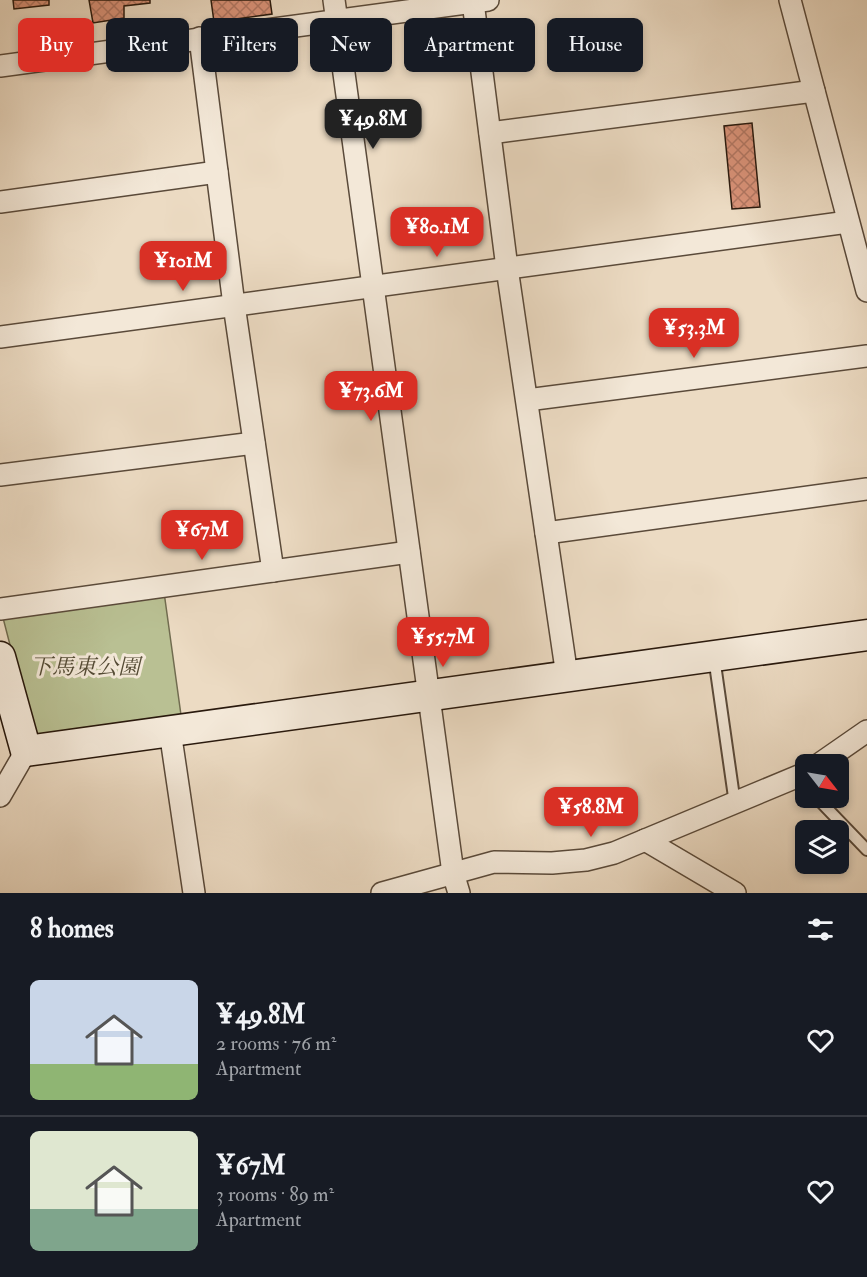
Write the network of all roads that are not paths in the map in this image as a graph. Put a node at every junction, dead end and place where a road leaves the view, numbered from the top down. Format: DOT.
graph roads {
  1 [pos="790,0"];
  2 [pos="481,1"];
  3 [pos="335,10"];
  4 [pos="200,38"];
  5 [pos="0,66"];
  6 [pos="814,90"];
  7 [pos="490,133"];
  8 [pos="217,172"];
  9 [pos="0,202"];
  10 [pos="848,222"];
  11 [pos="507,268"];
  12 [pos="372,286"];
  13 [pos="867,291"];
  14 [pos="234,305"];
  15 [pos="0,337"];
  16 [pos="867,356"];
  17 [pos="527,400"];
  18 [pos="254,443"];
  19 [pos="0,475"];
  20 [pos="867,489"];
  21 [pos="546,533"];
  22 [pos="409,552"];
  23 [pos="273,571"];
  24 [pos="0,609"];
  25 [pos="867,635"];
  26 [pos="714,656"];
  27 [pos="0,657"];
  28 [pos="567,676"];
  29 [pos="429,694"];
  30 [pos="170,730"];
  31 [pos="867,732"];
  32 [pos="26,751"];
  33 [pos="834,754"];
  34 [pos="795,782"];
  35 [pos="0,796"];
  36 [pos="735,804"];
  37 [pos="827,808"];
  38 [pos="645,840"];
  39 [pos="867,850"];
  40 [pos="456,883"];
  41 [pos="194,893"];
  42 [pos="382,893"];
  43 [pos="735,893"];
  1 -- 6 [label="street"];
  2 -- 3 [label="street"];
  2 -- 7 [label="street"];
  3 -- 4 [label="street"];
  3 -- 12 [label="street"];
  4 -- 5 [label="street"];
  4 -- 8 [label="street"];
  6 -- 7 [label="street"];
  6 -- 10 [label="street"];
  7 -- 11 [label="street"];
  8 -- 9 [label="street"];
  8 -- 14 [label="street"];
  10 -- 11 [label="street"];
  10 -- 13 [label="street"];
  11 -- 12 [label="street"];
  11 -- 17 [label="street"];
  12 -- 14 [label="street"];
  12 -- 22 [label="street"];
  14 -- 15 [label="street"];
  14 -- 18 [label="street"];
  16 -- 17 [label="street"];
  17 -- 21 [label="street"];
  18 -- 19 [label="street"];
  18 -- 23 [label="street"];
  20 -- 21 [label="street"];
  21 -- 28 [label="street"];
  22 -- 23 [label="street"];
  22 -- 29 [label="street"];
  23 -- 24 [label="street"];
  25 -- 26 [label="street"];
  26 -- 28 [label="street"];
  26 -- 36 [label="lane"];
  27 -- 32 [label="street"];
  28 -- 29 [label="street"];
  29 -- 30 [label="street"];
  29 -- 40 [label="street"];
  30 -- 32 [label="street"];
  30 -- 41 [label="street"];
  31 -- 33 [label="street"];
  32 -- 35 [label="street"];
  34 -- 36 [label="street"];
  36 -- 38 [label="street"];
  37 -- 39 [label="lane"];
  38 -- 40 [label="street"];
  38 -- 43 [label="street"];
  40 -- 42 [label="street"];
}
